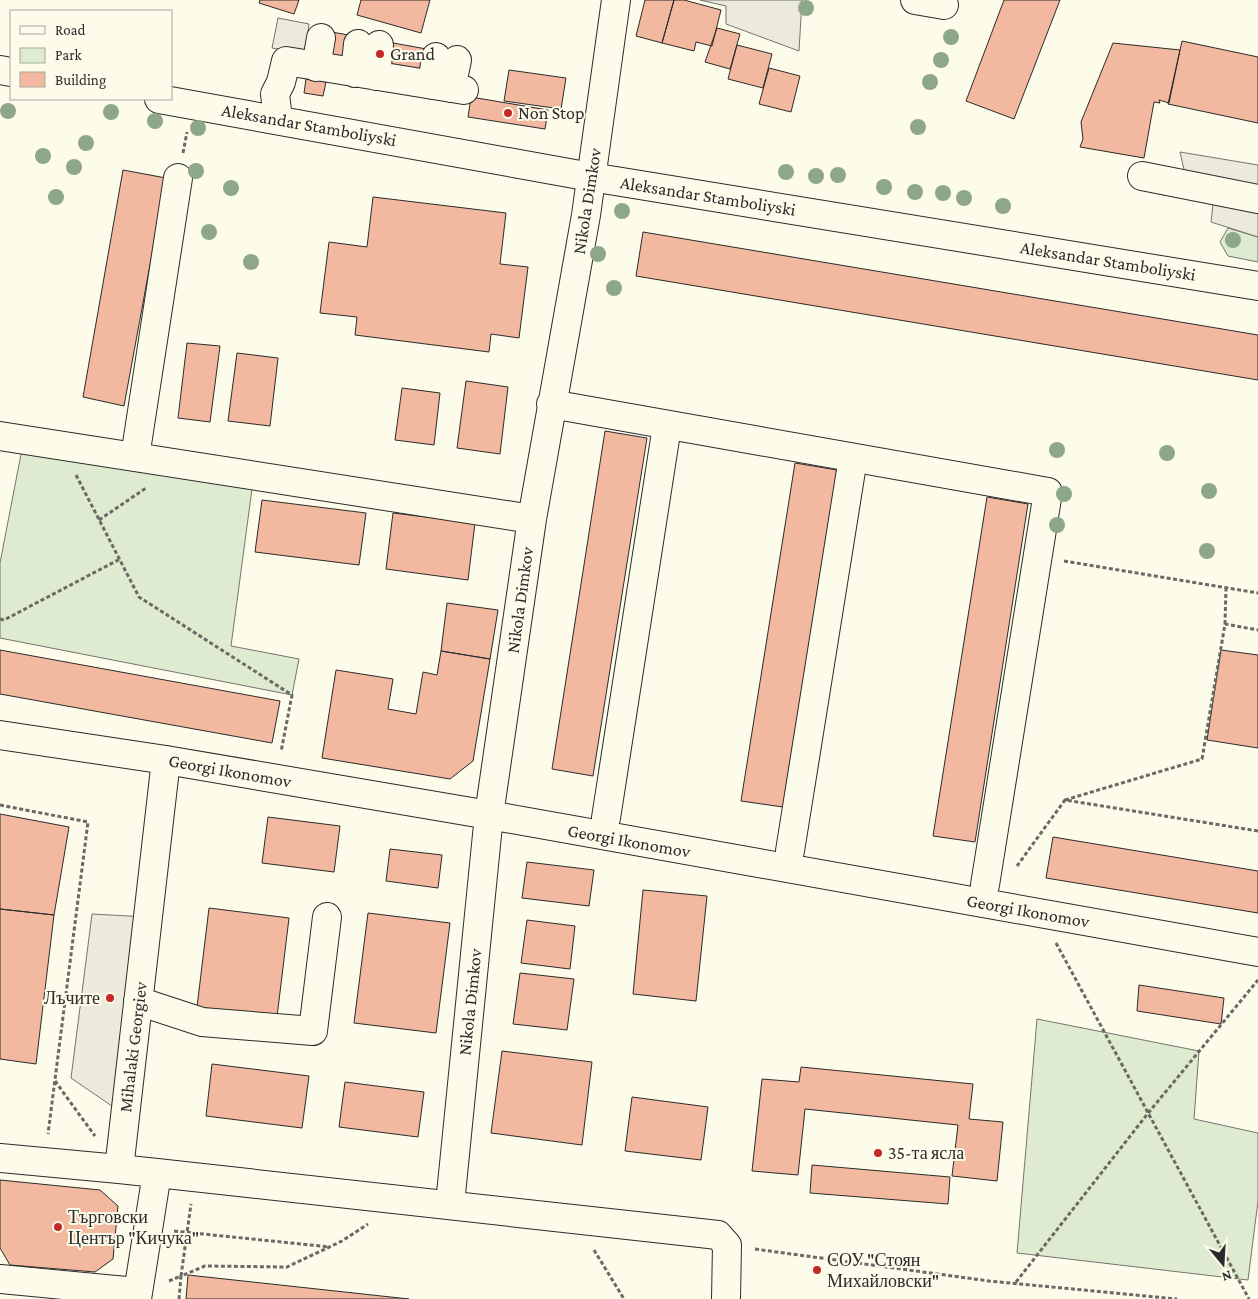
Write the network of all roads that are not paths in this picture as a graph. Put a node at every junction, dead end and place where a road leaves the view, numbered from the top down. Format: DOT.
graph roads {
  1 [pos="616,0"];
  2 [pos="915,0"];
  3 [pos="944,5"];
  4 [pos="346,72"];
  5 [pos="441,86"];
  6 [pos="165,100"];
  7 [pos="278,119"];
  8 [pos="1142,176"];
  9 [pos="591,177"];
  10 [pos="178,178"];
  11 [pos="1258,199"];
  12 [pos="1258,286"];
  13 [pos="551,404"];
  14 [pos="667,426"];
  15 [pos="0,436"];
  16 [pos="134,457"];
  17 [pos="853,458"];
  18 [pos="532,519"];
  19 [pos="0,735"];
  20 [pos="166,760"];
  21 [pos="488,815"];
  22 [pos="606,818"];
  23 [pos="790,851"];
  24 [pos="985,885"];
  25 [pos="327,917"];
  26 [pos="1258,952"];
  27 [pos="138,1001"];
  28 [pos="0,1158"];
  29 [pos="118,1169"];
  30 [pos="157,1173"];
  31 [pos="450,1204"];
  32 [pos="0,1279"];
  33 [pos="78,1293"];
  34 [pos="137,1296"];
  35 [pos="726,1299"];
  1 -- 9 [label="street, Nikola Dimkov"];
  2 -- 3 [label="street"];
  4 -- 4 [label="street"];
  4 -- 5 [label="street"];
  4 -- 7 [label="street"];
  5 -- 5 [label="street"];
  6 -- 7 [label="street, Aleksandar Stamboliyski"];
  7 -- 9 [label="street, Aleksandar Stamboliyski"];
  8 -- 11 [label="street"];
  9 -- 12 [label="street, Aleksandar Stamboliyski"];
  9 -- 13 [label="street, Nikola Dimkov"];
  10 -- 16 [label="street"];
  13 -- 14 [label="street"];
  13 -- 18 [label="street, Nikola Dimkov"];
  14 -- 17 [label="street"];
  14 -- 22 [label="street"];
  15 -- 16 [label="street"];
  16 -- 18 [label="street"];
  17 -- 23 [label="street"];
  17 -- 24 [label="street"];
  18 -- 21 [label="street, Nikola Dimkov"];
  19 -- 20 [label="street, Georgi Ikonomov"];
  20 -- 21 [label="street, Georgi Ikonomov"];
  20 -- 27 [label="street, Mihalaki Georgiev"];
  21 -- 26 [label="street, Georgi Ikonomov"];
  21 -- 31 [label="street, Nikola Dimkov"];
  25 -- 27 [label="street"];
  27 -- 29 [label="street, Mihalaki Georgiev"];
  28 -- 29 [label="street"];
  29 -- 30 [label="street"];
  30 -- 31 [label="street"];
  30 -- 34 [label="street"];
  31 -- 35 [label="street"];
  32 -- 33 [label="street"];
  33 -- 34 [label="street"];
}
